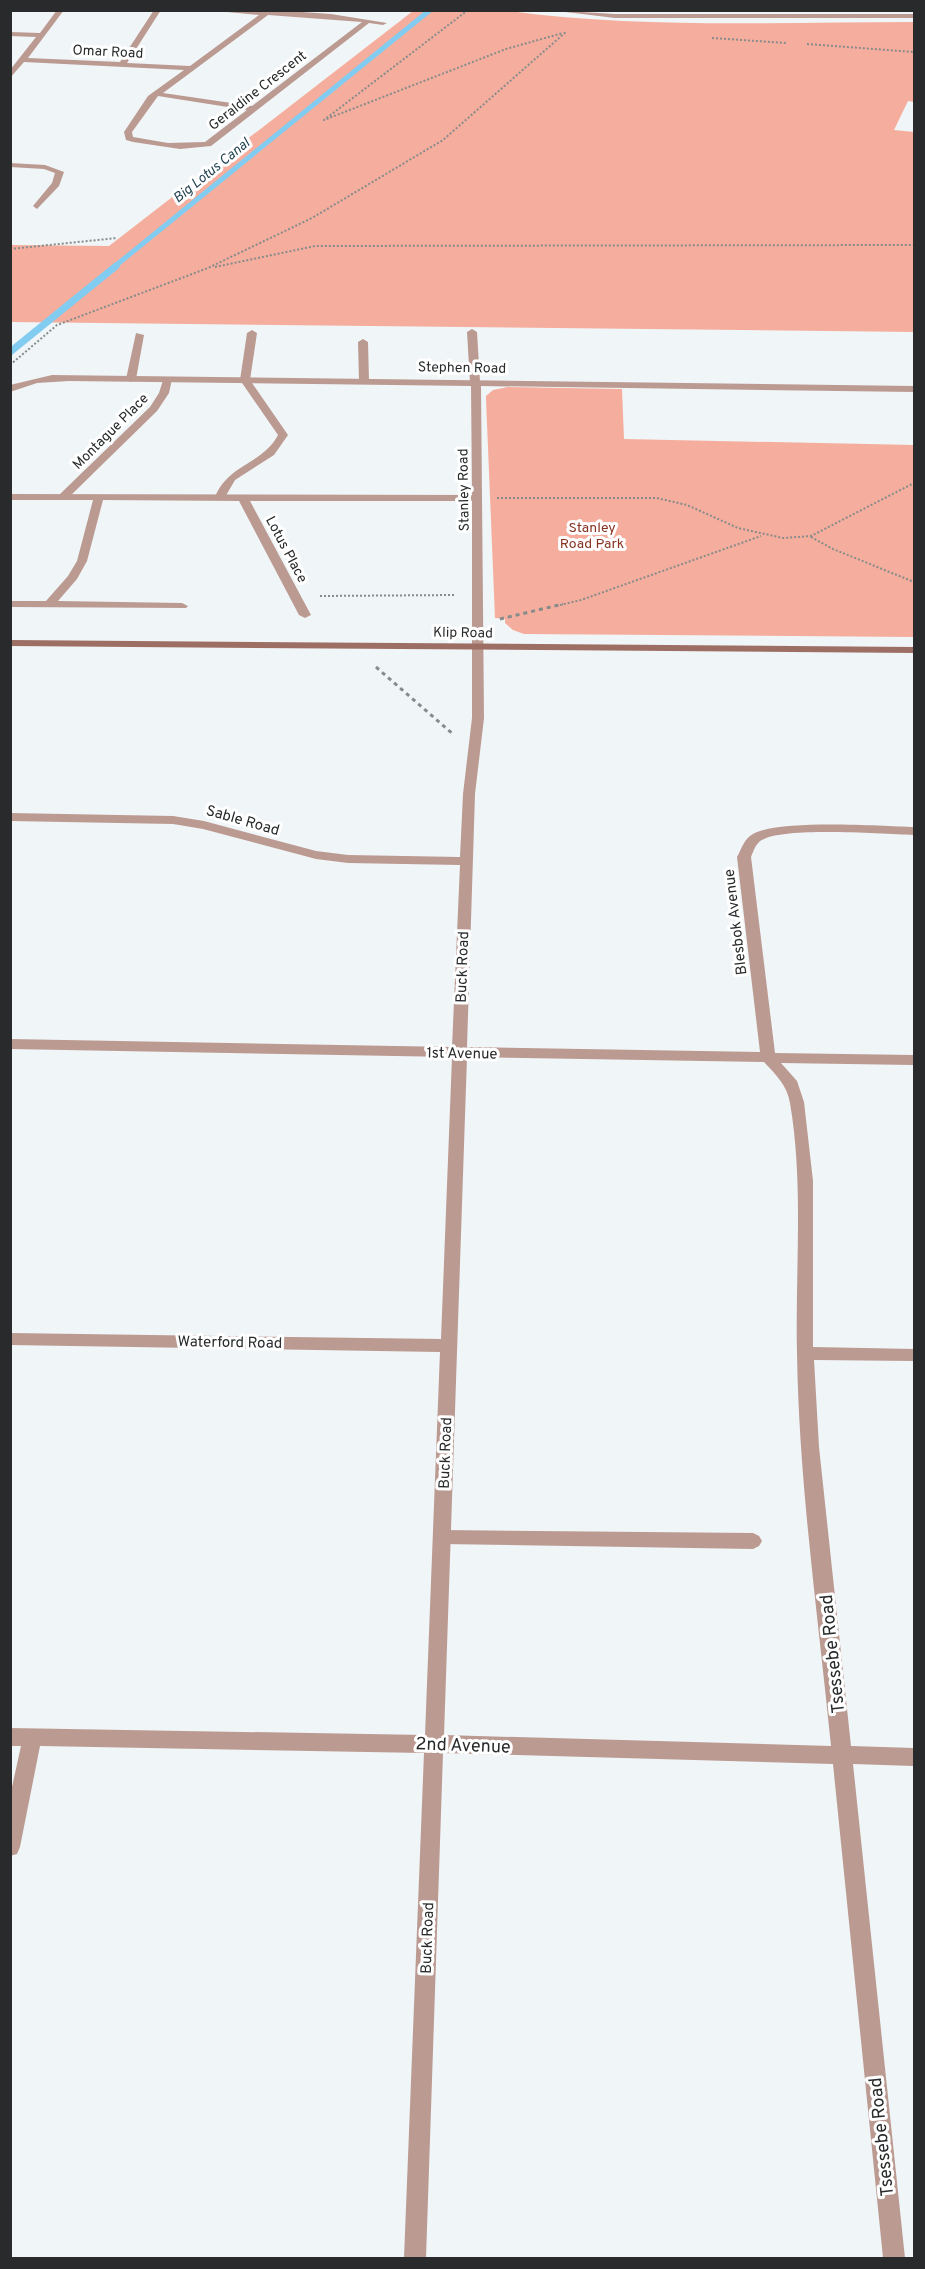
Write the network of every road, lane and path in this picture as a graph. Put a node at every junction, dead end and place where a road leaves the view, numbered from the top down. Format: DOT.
graph roads {
  1 [pos="61,10"];
  2 [pos="158,10"];
  3 [pos="209,10"];
  4 [pos="468,10"];
  5 [pos="552,10"];
  6 [pos="270,12"];
  7 [pos="613,13"];
  8 [pos="596,15"];
  9 [pos="915,16"];
  10 [pos="368,21"];
  11 [pos="383,23"];
  12 [pos="563,33"];
  13 [pos="10,34"];
  14 [pos="42,35"];
  15 [pos="807,44"];
  16 [pos="915,52"];
  17 [pos="22,60"];
  18 [pos="122,65"];
  19 [pos="192,68"];
  20 [pos="10,76"];
  21 [pos="157,94"];
  22 [pos="254,109"];
  23 [pos="10,165"];
  24 [pos="37,206"];
  25 [pos="117,238"];
  26 [pos="915,244"];
  27 [pos="10,249"];
  28 [pos="208,268"];
  29 [pos="471,332"];
  30 [pos="252,333"];
  31 [pos="139,335"];
  32 [pos="363,342"];
  33 [pos="10,365"];
  34 [pos="131,379"];
  35 [pos="167,379"];
  36 [pos="245,380"];
  37 [pos="364,381"];
  38 [pos="475,382"];
  39 [pos="10,389"];
  40 [pos="915,389"];
  41 [pos="915,483"];
  42 [pos="10,497"];
  43 [pos="63,497"];
  44 [pos="99,497"];
  45 [pos="220,497"];
  46 [pos="243,498"];
  47 [pos="477,498"];
  48 [pos="495,498"];
  49 [pos="762,535"];
  50 [pos="811,536"];
  51 [pos="915,582"];
  52 [pos="480,595"];
  53 [pos="295,597"];
  54 [pos="10,604"];
  55 [pos="49,604"];
  56 [pos="182,606"];
  57 [pos="305,615"];
  58 [pos="497,620"];
  59 [pos="10,643"];
  60 [pos="347,646"];
  61 [pos="479,647"];
  62 [pos="915,650"];
  63 [pos="475,742"];
  64 [pos="10,817"];
  65 [pos="915,831"];
  66 [pos="467,861"];
  67 [pos="10,1044"];
  68 [pos="458,1053"];
  69 [pos="768,1058"];
  70 [pos="915,1060"];
  71 [pos="10,1338"];
  72 [pos="449,1346"];
  73 [pos="805,1353"];
  74 [pos="915,1355"];
  75 [pos="442,1537"];
  76 [pos="753,1541"];
  77 [pos="10,1737"];
  78 [pos="32,1738"];
  79 [pos="434,1744"];
  80 [pos="842,1755"];
  81 [pos="915,1757"];
  82 [pos="10,1846"];
  83 [pos="415,2259"];
  84 [pos="894,2259"];
  1 -- 14 [label="street"];
  2 -- 18 [label="street"];
  3 -- 6 [label="street"];
  4 -- 12 [label="path"];
  5 -- 8 [label="street"];
  6 -- 10 [label="street"];
  6 -- 19 [label="street, Geraldine Crescent"];
  7 -- 8 [label="street"];
  7 -- 9 [label="street"];
  8 -- 12 [label="path"];
  10 -- 11 [label="street"];
  10 -- 22 [label="street, Geraldine Crescent"];
  12 -- 28 [label="path"];
  13 -- 14 [label="street"];
  14 -- 17 [label="street"];
  15 -- 16 [label="path"];
  17 -- 18 [label="street, Omar Road"];
  17 -- 20 [label="street"];
  18 -- 19 [label="street, Omar Road"];
  19 -- 21 [label="street, Geraldine Crescent"];
  21 -- 22 [label="street"];
  21 -- 22 [label="street, Geraldine Crescent"];
  23 -- 24 [label="street"];
  25 -- 27 [label="path"];
  26 -- 28 [label="path"];
  28 -- 33 [label="path"];
  29 -- 38 [label="street, Stanley Road"];
  30 -- 36 [label="street"];
  31 -- 34 [label="street"];
  32 -- 37 [label="street"];
  34 -- 35 [label="street, Stephen Road"];
  34 -- 39 [label="street, Stephen Road"];
  35 -- 36 [label="street, Stephen Road"];
  35 -- 43 [label="street, Montague Place"];
  36 -- 37 [label="street, Stephen Road"];
  36 -- 45 [label="street"];
  37 -- 38 [label="street, Stephen Road"];
  38 -- 40 [label="street, Stephen Road"];
  38 -- 47 [label="street, Stanley Road"];
  41 -- 50 [label="path"];
  42 -- 43 [label="street"];
  43 -- 44 [label="street"];
  44 -- 45 [label="street"];
  44 -- 55 [label="street"];
  45 -- 46 [label="street"];
  46 -- 47 [label="street"];
  46 -- 53 [label="street, Lotus Place"];
  47 -- 52 [label="street, Stanley Road"];
  48 -- 49 [label="path"];
  49 -- 50 [label="path"];
  49 -- 58 [label="path"];
  50 -- 51 [label="path"];
  52 -- 53 [label="path"];
  52 -- 61 [label="street, Stanley Road"];
  53 -- 57 [label="street, Lotus Place"];
  54 -- 55 [label="street"];
  55 -- 56 [label="street"];
  59 -- 60 [label="street, Klip Road"];
  60 -- 61 [label="street, Klip Road"];
  60 -- 63 [label="path"];
  61 -- 62 [label="street, Klip Road"];
  61 -- 63 [label="street, Buck Road"];
  63 -- 66 [label="street, Buck Road"];
  64 -- 66 [label="street, Sable Road"];
  65 -- 69 [label="street, Blesbok Avenue"];
  66 -- 68 [label="street, Buck Road"];
  67 -- 68 [label="street, 1st Avenue"];
  68 -- 69 [label="street, 1st Avenue"];
  68 -- 72 [label="street, Buck Road"];
  69 -- 70 [label="street, 1st Avenue"];
  69 -- 73 [label="street, Tsessebe Road"];
  71 -- 72 [label="street, Waterford Road"];
  72 -- 75 [label="street, Buck Road"];
  73 -- 74 [label="street"];
  73 -- 80 [label="street, Tsessebe Road"];
  75 -- 76 [label="street"];
  75 -- 79 [label="street, Buck Road"];
  77 -- 78 [label="street, 2nd Avenue"];
  78 -- 79 [label="street, 2nd Avenue"];
  78 -- 82 [label="street"];
  79 -- 80 [label="street, 2nd Avenue"];
  79 -- 83 [label="street, Buck Road"];
  80 -- 81 [label="street, 2nd Avenue"];
  80 -- 84 [label="street, Tsessebe Road"];
}
